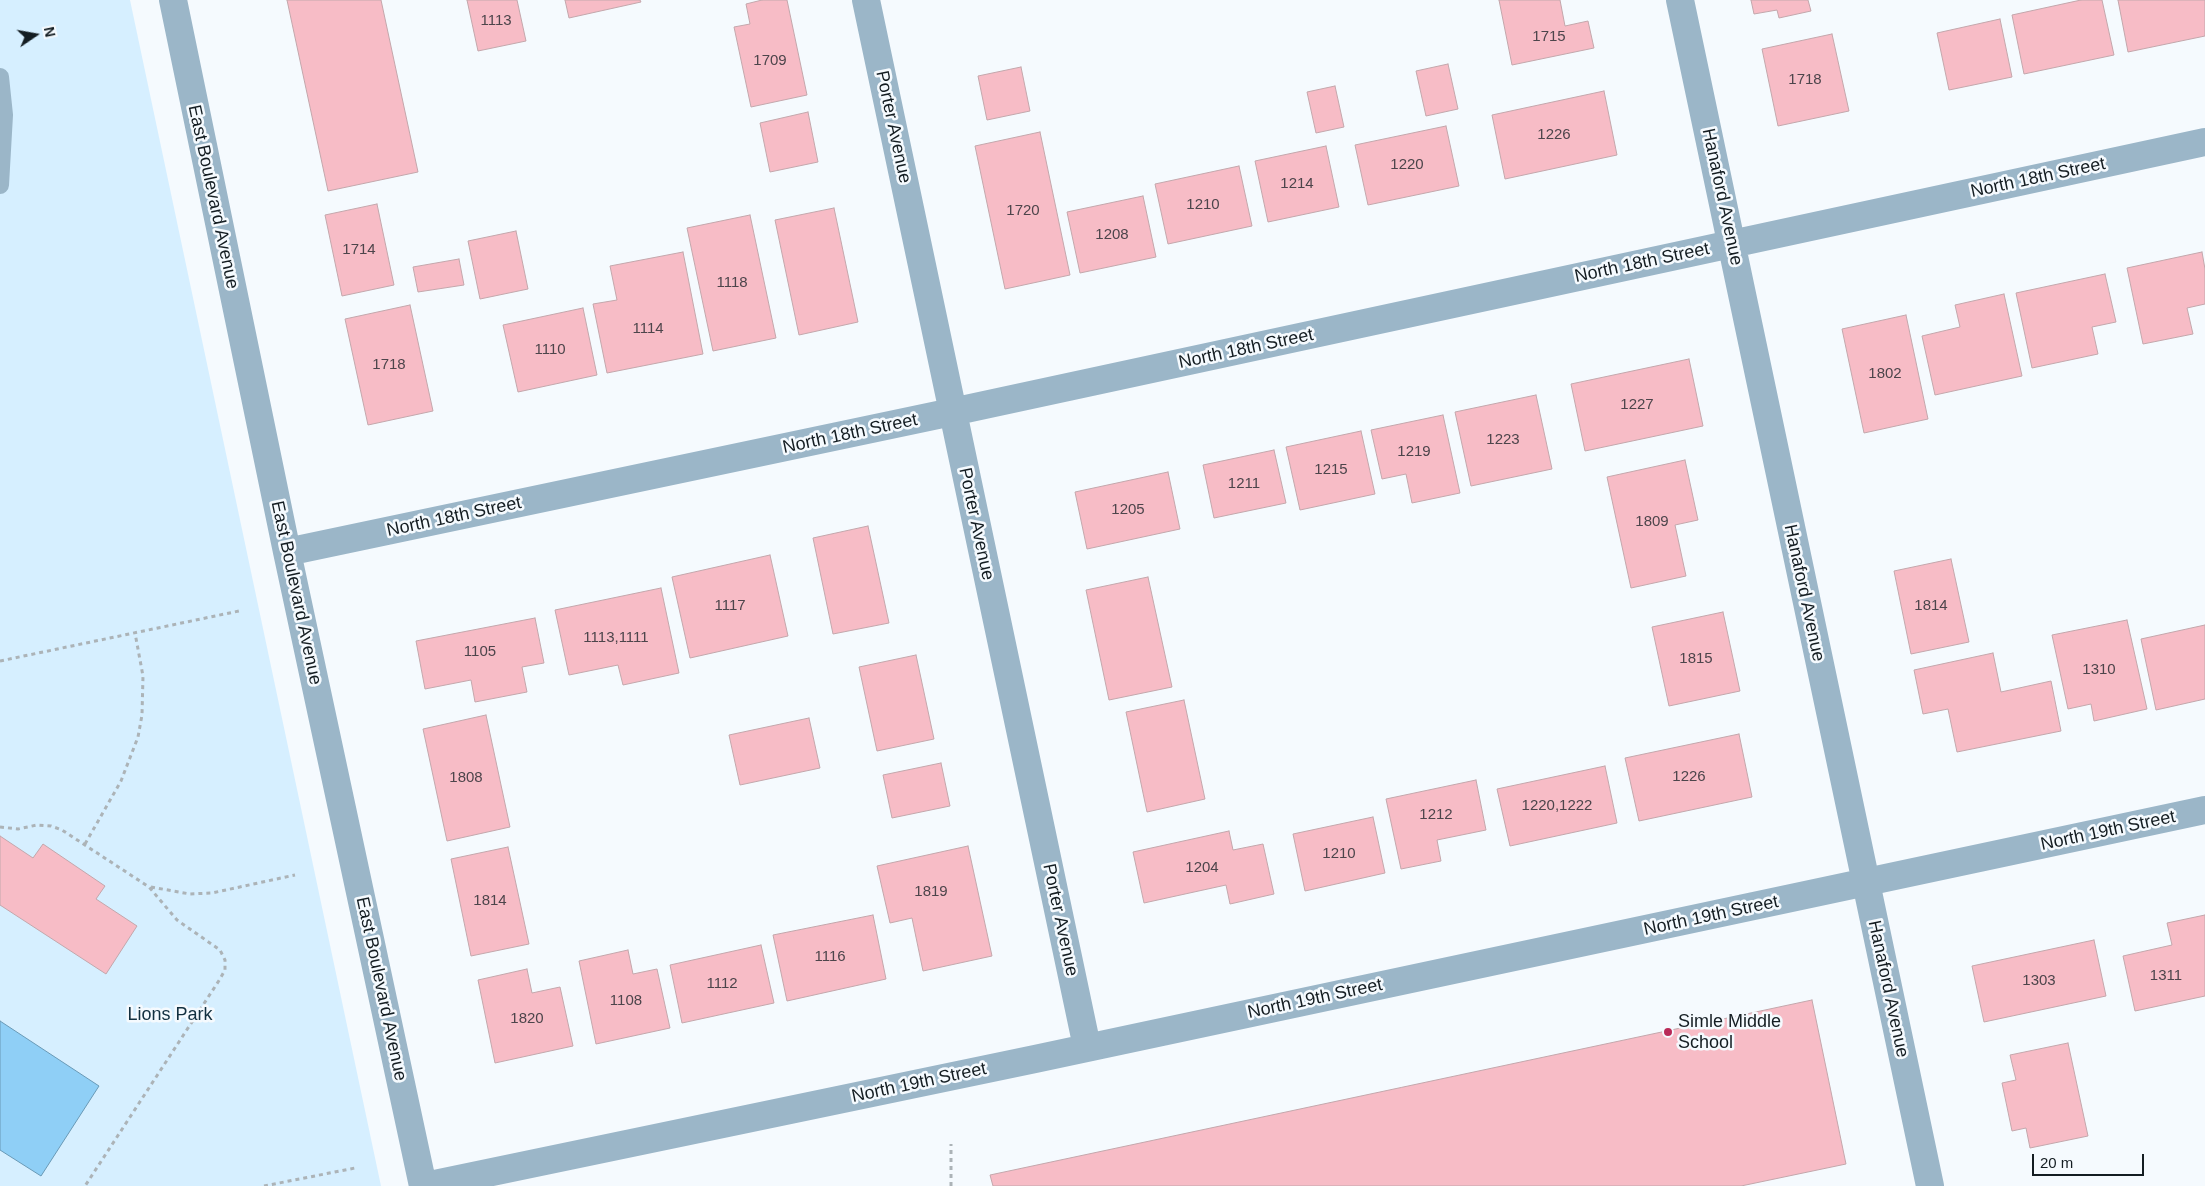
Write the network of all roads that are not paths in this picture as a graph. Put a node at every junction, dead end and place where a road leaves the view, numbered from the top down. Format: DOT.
graph roads {
  1 [pos="173,0"];
  2 [pos="866,0"];
  3 [pos="1680,0"];
  4 [pos="0,77"];
  5 [pos="2205,142"];
  6 [pos="0,185"];
  7 [pos="1732,243"];
  8 [pos="952,412"];
  9 [pos="287,552"];
  10 [pos="2205,810"];
  11 [pos="1865,883"];
  12 [pos="1087,1048"];
  13 [pos="424,1186"];
  14 [pos="1930,1186"];
  1 -- 9 [label="street, East Boulevard Avenue"];
  2 -- 8 [label="street, Porter Avenue"];
  3 -- 7 [label="street, Hanaford Avenue"];
  4 -- 6 [label="lane"];
  5 -- 7 [label="street, North 18th Street"];
  7 -- 8 [label="street, North 18th Street"];
  7 -- 11 [label="street, Hanaford Avenue"];
  8 -- 9 [label="street, North 18th Street"];
  8 -- 12 [label="street, Porter Avenue"];
  9 -- 13 [label="street, East Boulevard Avenue"];
  10 -- 11 [label="street, North 19th Street"];
  11 -- 12 [label="street, North 19th Street"];
  11 -- 14 [label="street, Hanaford Avenue"];
  12 -- 13 [label="street, North 19th Street"];
}
